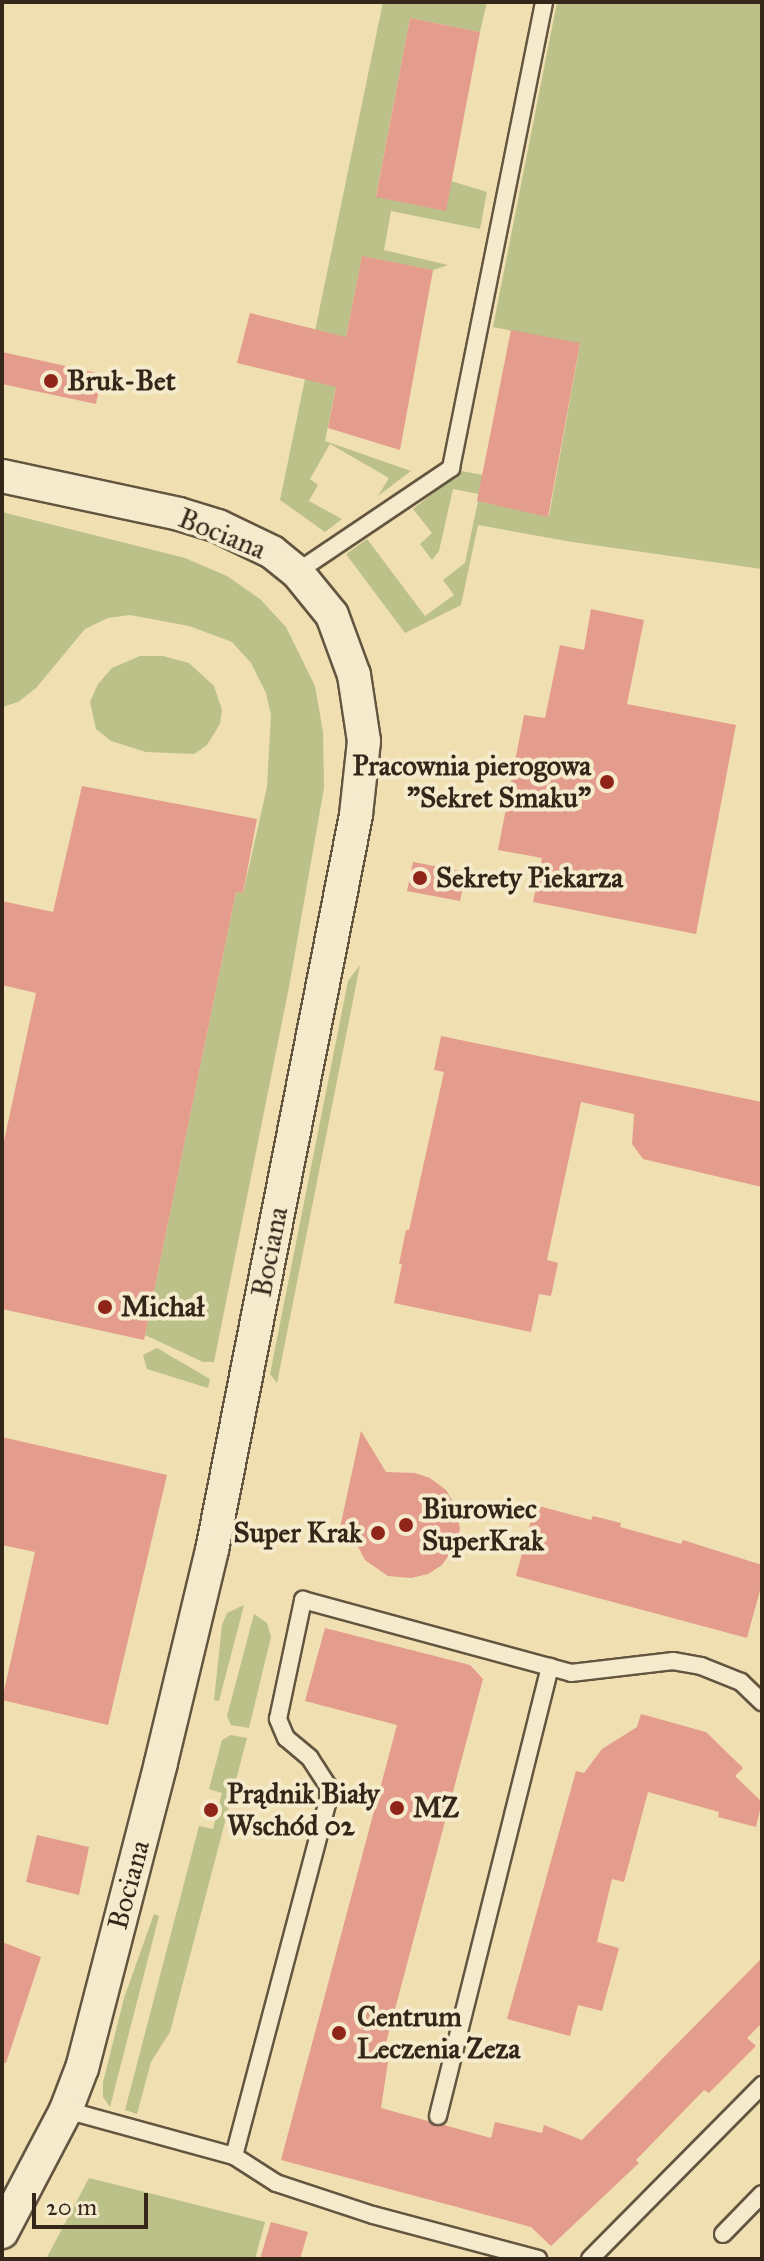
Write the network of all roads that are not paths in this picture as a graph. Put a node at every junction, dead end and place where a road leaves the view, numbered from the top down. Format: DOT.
graph roads {
  1 [pos="544,2"];
  2 [pos="2,476"];
  3 [pos="297,572"];
  4 [pos="550,1667"];
  5 [pos="762,1702"];
  6 [pos="762,2085"];
  7 [pos="66,2110"];
  8 [pos="438,2116"];
  9 [pos="234,2156"];
  10 [pos="762,2194"];
  11 [pos="2,2232"];
  12 [pos="723,2234"];
  13 [pos="538,2259"];
  14 [pos="590,2259"];
  1 -- 3 [label="lane"];
  2 -- 3 [label="street, Bociana"];
  3 -- 7 [label="street, Bociana"];
  4 -- 5 [label="lane"];
  4 -- 8 [label="lane"];
  4 -- 9 [label="lane"];
  6 -- 14 [label="lane"];
  7 -- 9 [label="lane"];
  7 -- 11 [label="street, Bociana"];
  9 -- 13 [label="lane"];
  10 -- 12 [label="lane"];
}
